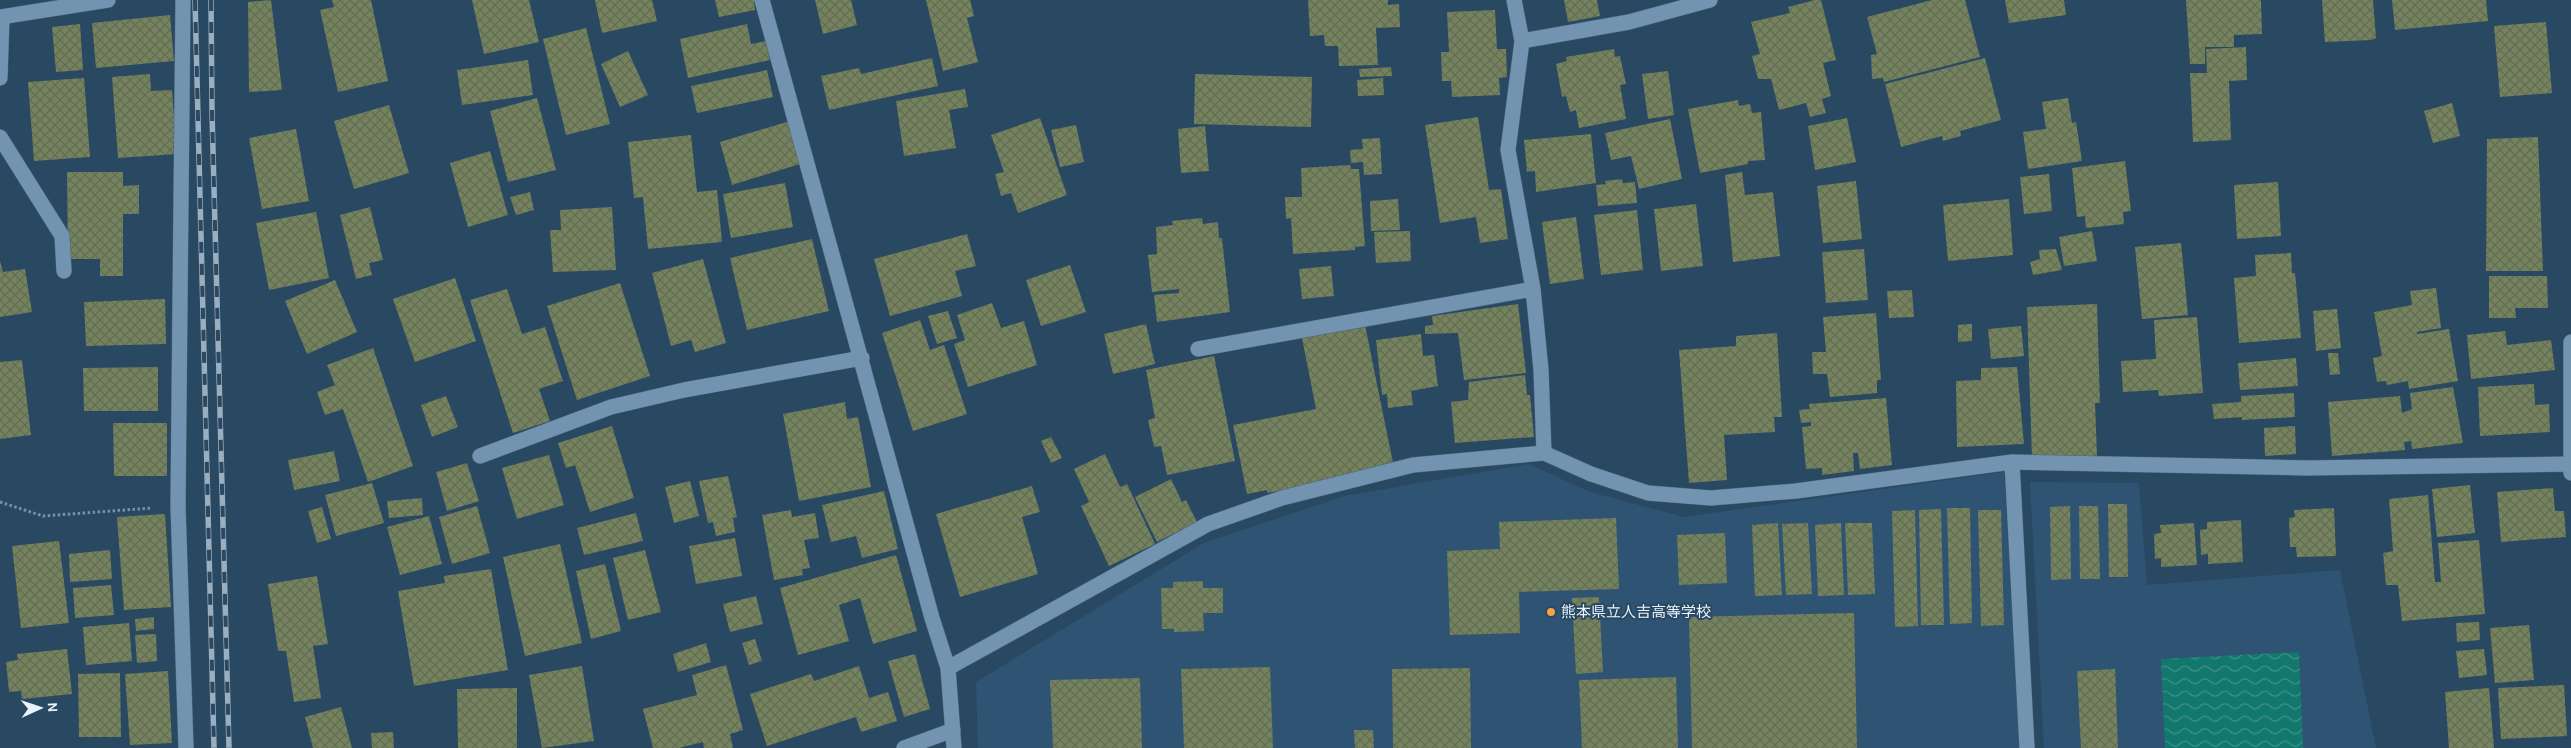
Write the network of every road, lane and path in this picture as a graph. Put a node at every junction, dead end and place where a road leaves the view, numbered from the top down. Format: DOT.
graph roads {
  1 [pos="108,0"];
  2 [pos="183,0"];
  3 [pos="762,0"];
  4 [pos="1514,0"];
  5 [pos="1710,0"];
  6 [pos="1,17"];
  7 [pos="1522,41"];
  8 [pos="0,78"];
  9 [pos="0,137"];
  10 [pos="64,271"];
  11 [pos="1533,289"];
  12 [pos="2571,342"];
  13 [pos="1198,350"];
  14 [pos="862,358"];
  15 [pos="1544,452"];
  16 [pos="480,456"];
  17 [pos="2012,462"];
  18 [pos="2571,464"];
  19 [pos="2571,474"];
  20 [pos="0,502"];
  21 [pos="178,506"];
  22 [pos="948,668"];
  23 [pos="953,730"];
  24 [pos="186,748"];
  25 [pos="904,748"];
  26 [pos="954,748"];
  27 [pos="2027,748"];
  1 -- 6 [label="street"];
  2 -- 21 [label="street"];
  3 -- 14 [label="street"];
  4 -- 7 [label="street"];
  5 -- 7 [label="street"];
  6 -- 8 [label="street"];
  7 -- 11 [label="street"];
  9 -- 10 [label="street"];
  11 -- 13 [label="street"];
  11 -- 15 [label="street"];
  12 -- 18 [label="street"];
  14 -- 16 [label="street"];
  14 -- 22 [label="street"];
  15 -- 17 [label="street"];
  15 -- 22 [label="street"];
  17 -- 18 [label="street"];
  17 -- 27 [label="street"];
  18 -- 19 [label="street"];
  20 -- 21 [label="path"];
  21 -- 24 [label="street"];
  22 -- 23 [label="street"];
  23 -- 25 [label="street"];
  23 -- 26 [label="street"];
}
